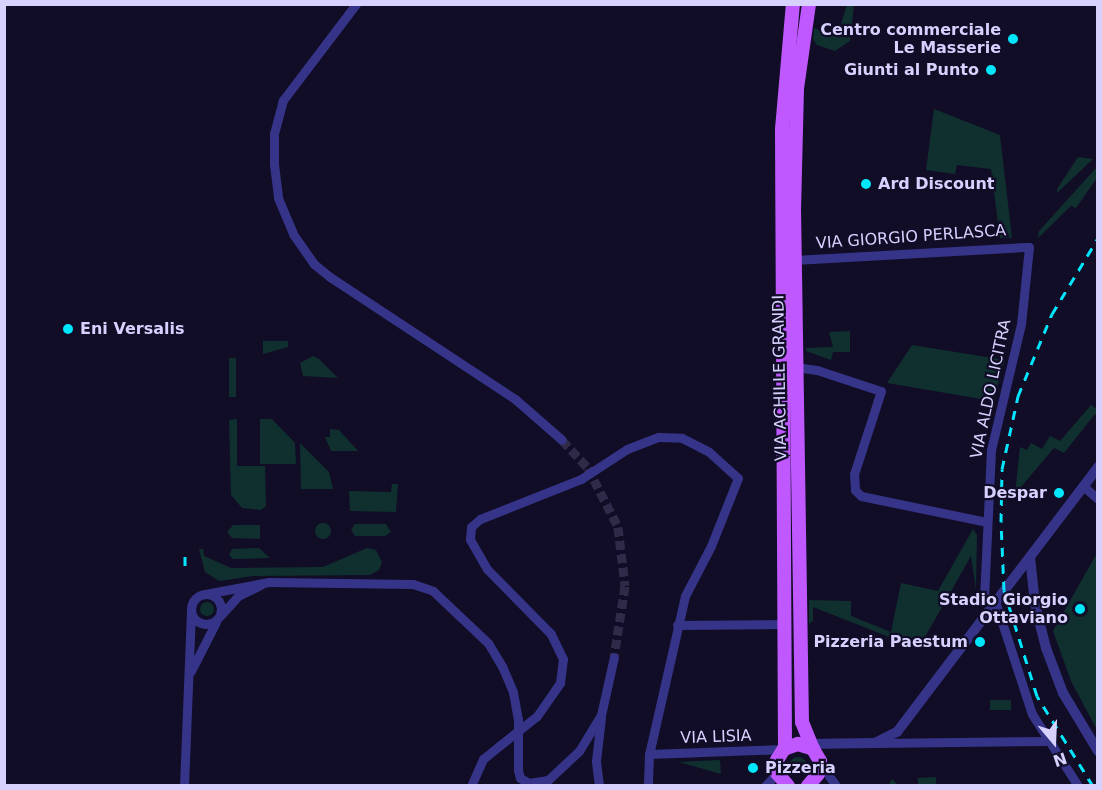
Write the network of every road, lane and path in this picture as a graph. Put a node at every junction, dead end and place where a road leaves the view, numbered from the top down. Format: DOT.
graph roads {
  1 [pos="356,4"];
  2 [pos="793,4"];
  3 [pos="799,4"];
  4 [pos="809,4"];
  5 [pos="788,51"];
  6 [pos="1029,246"];
  7 [pos="794,260"];
  8 [pos="796,367"];
  9 [pos="562,440"];
  10 [pos="1098,467"];
  11 [pos="1083,486"];
  12 [pos="1098,499"];
  13 [pos="986,522"];
  14 [pos="1030,557"];
  15 [pos="269,582"];
  16 [pos="205,594"];
  17 [pos="992,605"];
  18 [pos="191,612"];
  19 [pos="218,618"];
  20 [pos="786,624"];
  21 [pos="677,625"];
  22 [pos="614,657"];
  23 [pos="187,685"];
  24 [pos="601,715"];
  25 [pos="1048,741"];
  26 [pos="875,743"];
  27 [pos="849,744"];
  28 [pos="785,749"];
  29 [pos="1098,751"];
  30 [pos="813,753"];
  31 [pos="650,754"];
  32 [pos="777,773"];
  33 [pos="520,782"];
  34 [pos="814,785"];
  35 [pos="184,786"];
  36 [pos="471,786"];
  37 [pos="599,786"];
  38 [pos="648,786"];
  39 [pos="765,786"];
  40 [pos="788,786"];
  41 [pos="836,786"];
  42 [pos="1078,786"];
  1 -- 9 [label="street"];
  2 -- 5 [label="main road, VIA ACHILLE GRANDI"];
  3 -- 5 [label="main road, VIA ACHILLE GRANDI"];
  4 -- 7 [label="main road, VIA ACHILLE GRANDI"];
  5 -- 20 [label="main road, VIA ACHILLE GRANDI"];
  6 -- 7 [label="street, VIA GIORGIO PERLASCA"];
  6 -- 13 [label="street, VIA ALDO LICITRA"];
  7 -- 8 [label="main road, VIA ACHILLE GRANDI"];
  8 -- 13 [label="street"];
  8 -- 30 [label="main road, VIA ACHILLE GRANDI"];
  10 -- 11 [label="street"];
  11 -- 12 [label="street"];
  11 -- 14 [label="street"];
  13 -- 17 [label="street, VIA ALDO LICITRA"];
  14 -- 17 [label="street"];
  14 -- 29 [label="street"];
  15 -- 16 [label="street"];
  15 -- 19 [label="street"];
  15 -- 33 [label="street"];
  16 -- 18 [label="street"];
  16 -- 19 [label="street"];
  17 -- 25 [label="street, VIA ALDO LICITRA"];
  17 -- 26 [label="street"];
  18 -- 19 [label="street"];
  18 -- 23 [label="street"];
  19 -- 23 [label="street"];
  20 -- 21 [label="street"];
  20 -- 28 [label="main road, VIA ACHILLE GRANDI"];
  21 -- 31 [label="street"];
  21 -- 36 [label="street, bridge"];
  22 -- 24 [label="street"];
  23 -- 35 [label="street"];
  24 -- 33 [label="street"];
  24 -- 37 [label="street"];
  25 -- 26 [label="street"];
  25 -- 42 [label="street, VIA ALDO LICITRA"];
  26 -- 27 [label="street"];
  27 -- 30 [label="street"];
  27 -- 30 [label="street"];
  28 -- 30 [label="main road"];
  28 -- 31 [label="street, VIA LISIA"];
  28 -- 32 [label="main road, VIA ACHILLE GRANDI"];
  30 -- 34 [label="main road"];
  30 -- 41 [label="street"];
  31 -- 38 [label="street"];
  32 -- 39 [label="street"];
  32 -- 40 [label="main road"];
}
